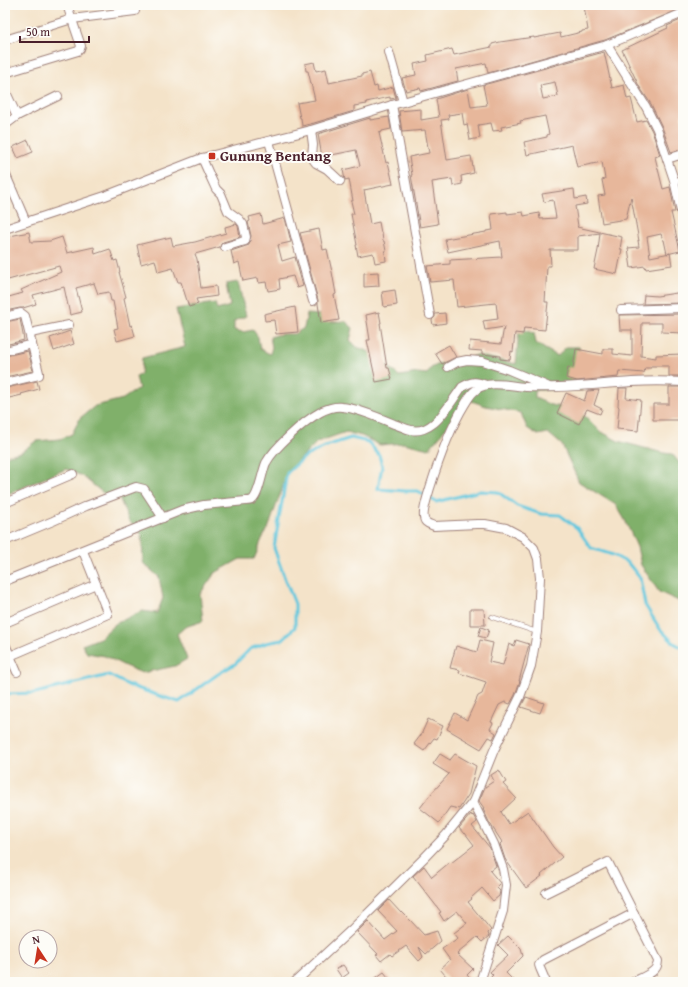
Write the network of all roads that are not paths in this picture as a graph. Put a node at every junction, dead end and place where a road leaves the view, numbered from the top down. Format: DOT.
graph roads {
  1 [pos="67,5"];
  2 [pos="135,12"];
  3 [pos="683,13"];
  4 [pos="72,19"];
  5 [pos="5,40"];
  6 [pos="607,45"];
  7 [pos="389,52"];
  8 [pos="5,73"];
  9 [pos="5,90"];
  10 [pos="58,96"];
  11 [pos="403,102"];
  12 [pos="392,105"];
  13 [pos="17,116"];
  14 [pos="5,124"];
  15 [pos="311,130"];
  16 [pos="269,141"];
  17 [pos="683,154"];
  18 [pos="202,158"];
  19 [pos="667,159"];
  20 [pos="5,173"];
  21 [pos="683,179"];
  22 [pos="674,180"];
  23 [pos="340,181"];
  24 [pos="683,220"];
  25 [pos="26,222"];
  26 [pos="5,229"];
  27 [pos="225,247"];
  28 [pos="313,301"];
  29 [pos="683,308"];
  30 [pos="621,310"];
  31 [pos="430,314"];
  32 [pos="5,317"];
  33 [pos="70,325"];
  34 [pos="30,334"];
  35 [pos="32,344"];
  36 [pos="5,351"];
  37 [pos="448,367"];
  38 [pos="683,382"];
  39 [pos="5,383"];
  40 [pos="486,385"];
  41 [pos="550,387"];
  42 [pos="73,474"];
  43 [pos="5,503"];
  44 [pos="163,518"];
  45 [pos="5,541"];
  46 [pos="82,551"];
  47 [pos="5,581"];
  48 [pos="96,584"];
  49 [pos="492,617"];
  50 [pos="5,623"];
  51 [pos="537,632"];
  52 [pos="5,644"];
  53 [pos="10,656"];
  54 [pos="17,672"];
  55 [pos="473,802"];
  56 [pos="546,893"];
  57 [pos="634,913"];
  58 [pos="295,982"];
  59 [pos="480,982"];
  60 [pos="546,982"];
  61 [pos="633,982"];
  1 -- 4 [label="street"];
  2 -- 4 [label="street"];
  3 -- 6 [label="street"];
  4 -- 5 [label="street"];
  4 -- 8 [label="street"];
  6 -- 11 [label="street"];
  6 -- 19 [label="street"];
  7 -- 11 [label="street"];
  9 -- 13 [label="street"];
  10 -- 13 [label="street"];
  11 -- 12 [label="street"];
  12 -- 15 [label="street"];
  12 -- 31 [label="street"];
  13 -- 14 [label="street"];
  15 -- 16 [label="street"];
  15 -- 23 [label="street"];
  16 -- 18 [label="street"];
  16 -- 28 [label="street"];
  17 -- 19 [label="street"];
  18 -- 25 [label="street"];
  18 -- 27 [label="street"];
  19 -- 22 [label="street"];
  20 -- 25 [label="street"];
  21 -- 22 [label="lane"];
  22 -- 24 [label="street"];
  25 -- 26 [label="street"];
  29 -- 30 [label="street"];
  32 -- 34 [label="street"];
  33 -- 34 [label="street"];
  34 -- 35 [label="street"];
  35 -- 36 [label="street"];
  35 -- 39 [label="street"];
  37 -- 41 [label="street"];
  38 -- 41 [label="street"];
  40 -- 41 [label="street"];
  40 -- 44 [label="street"];
  40 -- 51 [label="street"];
  42 -- 43 [label="street"];
  44 -- 45 [label="street"];
  44 -- 46 [label="street"];
  46 -- 47 [label="street"];
  46 -- 48 [label="street"];
  48 -- 50 [label="street"];
  48 -- 53 [label="street"];
  49 -- 51 [label="lane"];
  51 -- 55 [label="street"];
  52 -- 53 [label="street"];
  53 -- 54 [label="street"];
  55 -- 58 [label="street"];
  55 -- 59 [label="street"];
  56 -- 57 [label="street"];
  57 -- 60 [label="street"];
  57 -- 61 [label="street"];
}
